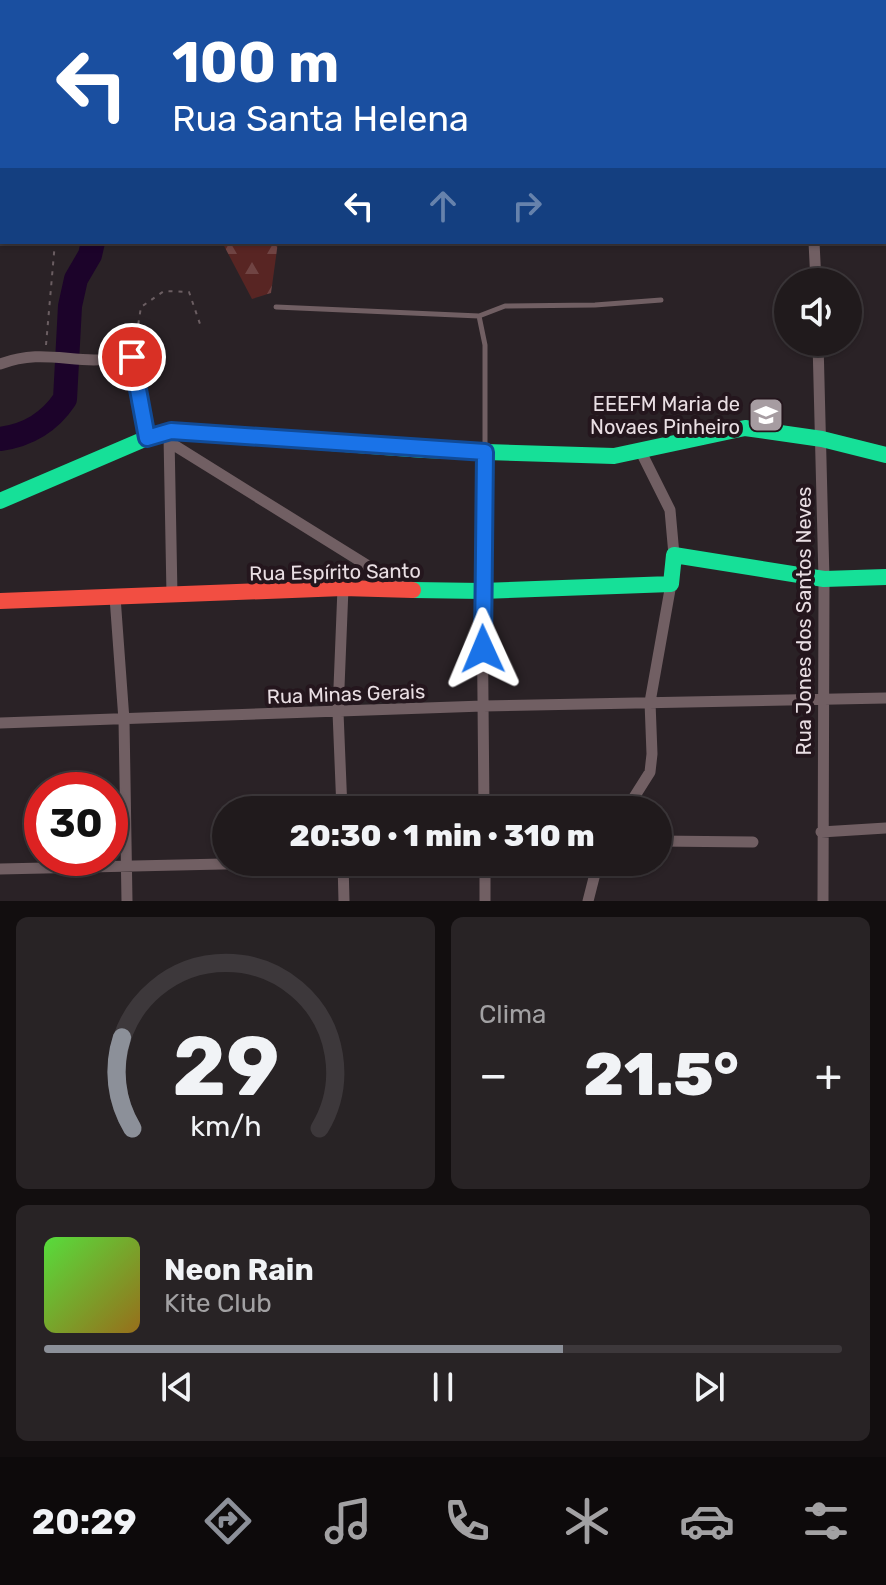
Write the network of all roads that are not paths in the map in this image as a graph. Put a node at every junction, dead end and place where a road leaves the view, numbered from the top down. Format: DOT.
graph roads {
  1 [pos="814,244"];
  2 [pos="815,268"];
  3 [pos="661,300"];
  4 [pos="276,307"];
  5 [pos="479,316"];
  6 [pos="819,356"];
  7 [pos="0,364"];
  8 [pos="169,437"];
  9 [pos="147,438"];
  10 [pos="822,439"];
  11 [pos="648,449"];
  12 [pos="485,452"];
  13 [pos="886,455"];
  14 [pos="0,501"];
  15 [pos="674,555"];
  16 [pos="886,577"];
  17 [pos="824,579"];
  18 [pos="671,584"];
  19 [pos="343,588"];
  20 [pos="406,590"];
  21 [pos="482,591"];
  22 [pos="172,595"];
  23 [pos="115,597"];
  24 [pos="0,601"];
  25 [pos="886,698"];
  26 [pos="822,699"];
  27 [pos="650,702"];
  28 [pos="483,706"];
  29 [pos="338,712"];
  30 [pos="124,720"];
  31 [pos="0,723"];
  32 [pos="125,772"];
  33 [pos="341,796"];
  34 [pos="484,796"];
  35 [pos="635,796"];
  36 [pos="886,828"];
  37 [pos="821,832"];
  38 [pos="672,841"];
  39 [pos="753,842"];
  40 [pos="212,865"];
  41 [pos="128,868"];
  42 [pos="0,869"];
  43 [pos="24,869"];
  44 [pos="127,876"];
  45 [pos="343,876"];
  46 [pos="485,876"];
  47 [pos="594,876"];
  48 [pos="127,901"];
  49 [pos="344,901"];
  50 [pos="485,901"];
  51 [pos="588,901"];
  52 [pos="823,901"];
  1 -- 2 [label="street"];
  3 -- 5 [label="lane"];
  4 -- 5 [label="lane"];
  5 -- 12 [label="lane"];
  6 -- 10 [label="street, Rua Jones dos Santos Neves"];
  7 -- 9 [label="street"];
  8 -- 9 [label="street"];
  8 -- 12 [label="street"];
  8 -- 20 [label="street"];
  8 -- 22 [label="street"];
  9 -- 14 [label="street"];
  10 -- 11 [label="street"];
  10 -- 13 [label="street"];
  10 -- 17 [label="street, Rua Jones dos Santos Neves"];
  11 -- 12 [label="street"];
  11 -- 15 [label="street"];
  12 -- 21 [label="street"];
  15 -- 17 [label="street"];
  15 -- 18 [label="street"];
  16 -- 17 [label="street"];
  17 -- 26 [label="street, Rua Jones dos Santos Neves"];
  18 -- 21 [label="street, Rua Espírito Santo"];
  18 -- 27 [label="street"];
  19 -- 20 [label="street, Rua Espírito Santo"];
  19 -- 22 [label="street, Rua Espírito Santo"];
  19 -- 29 [label="street"];
  20 -- 21 [label="street, Rua Espírito Santo"];
  21 -- 28 [label="street"];
  22 -- 23 [label="street, Rua Espírito Santo"];
  23 -- 24 [label="street, Rua Espírito Santo"];
  23 -- 30 [label="street"];
  25 -- 26 [label="street, Rua Minas Gerais"];
  26 -- 27 [label="street, Rua Minas Gerais"];
  26 -- 37 [label="street, Rua Jones dos Santos Neves"];
  27 -- 28 [label="street, Rua Minas Gerais"];
  27 -- 35 [label="street"];
  28 -- 29 [label="street, Rua Minas Gerais"];
  28 -- 34 [label="street"];
  29 -- 30 [label="street, Rua Minas Gerais"];
  29 -- 33 [label="street"];
  30 -- 31 [label="street, Rua Minas Gerais"];
  30 -- 32 [label="street"];
  36 -- 37 [label="street"];
  37 -- 52 [label="street, Rua Jones dos Santos Neves"];
  38 -- 39 [label="street"];
  40 -- 41 [label="street"];
  42 -- 43 [label="street"];
  44 -- 48 [label="street"];
  45 -- 49 [label="street"];
  46 -- 50 [label="street"];
  47 -- 51 [label="street"];
}
